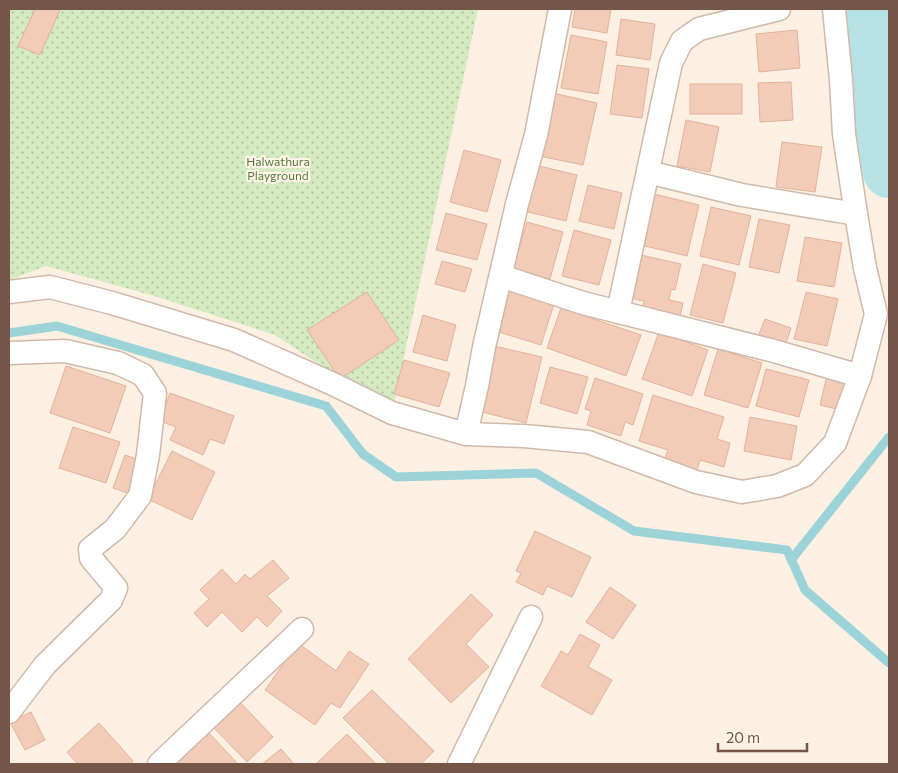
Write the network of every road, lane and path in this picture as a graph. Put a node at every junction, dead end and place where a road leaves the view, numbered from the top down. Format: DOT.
graph roads {
  1 [pos="560,9"];
  2 [pos="779,9"];
  3 [pos="834,9"];
  4 [pos="648,172"];
  5 [pos="856,214"];
  6 [pos="501,276"];
  7 [pos="9,292"];
  8 [pos="618,312"];
  9 [pos="9,353"];
  10 [pos="860,376"];
  11 [pos="466,434"];
  12 [pos="531,617"];
  13 [pos="302,629"];
  14 [pos="9,712"];
  15 [pos="159,764"];
  16 [pos="459,764"];
  1 -- 6 [label="street"];
  2 -- 4 [label="street"];
  3 -- 5 [label="street"];
  4 -- 5 [label="street"];
  4 -- 8 [label="street"];
  5 -- 10 [label="street"];
  6 -- 8 [label="street"];
  6 -- 11 [label="street"];
  7 -- 11 [label="street"];
  8 -- 10 [label="street"];
  9 -- 14 [label="street"];
  10 -- 11 [label="street"];
  12 -- 16 [label="street"];
  13 -- 15 [label="street"];
}
